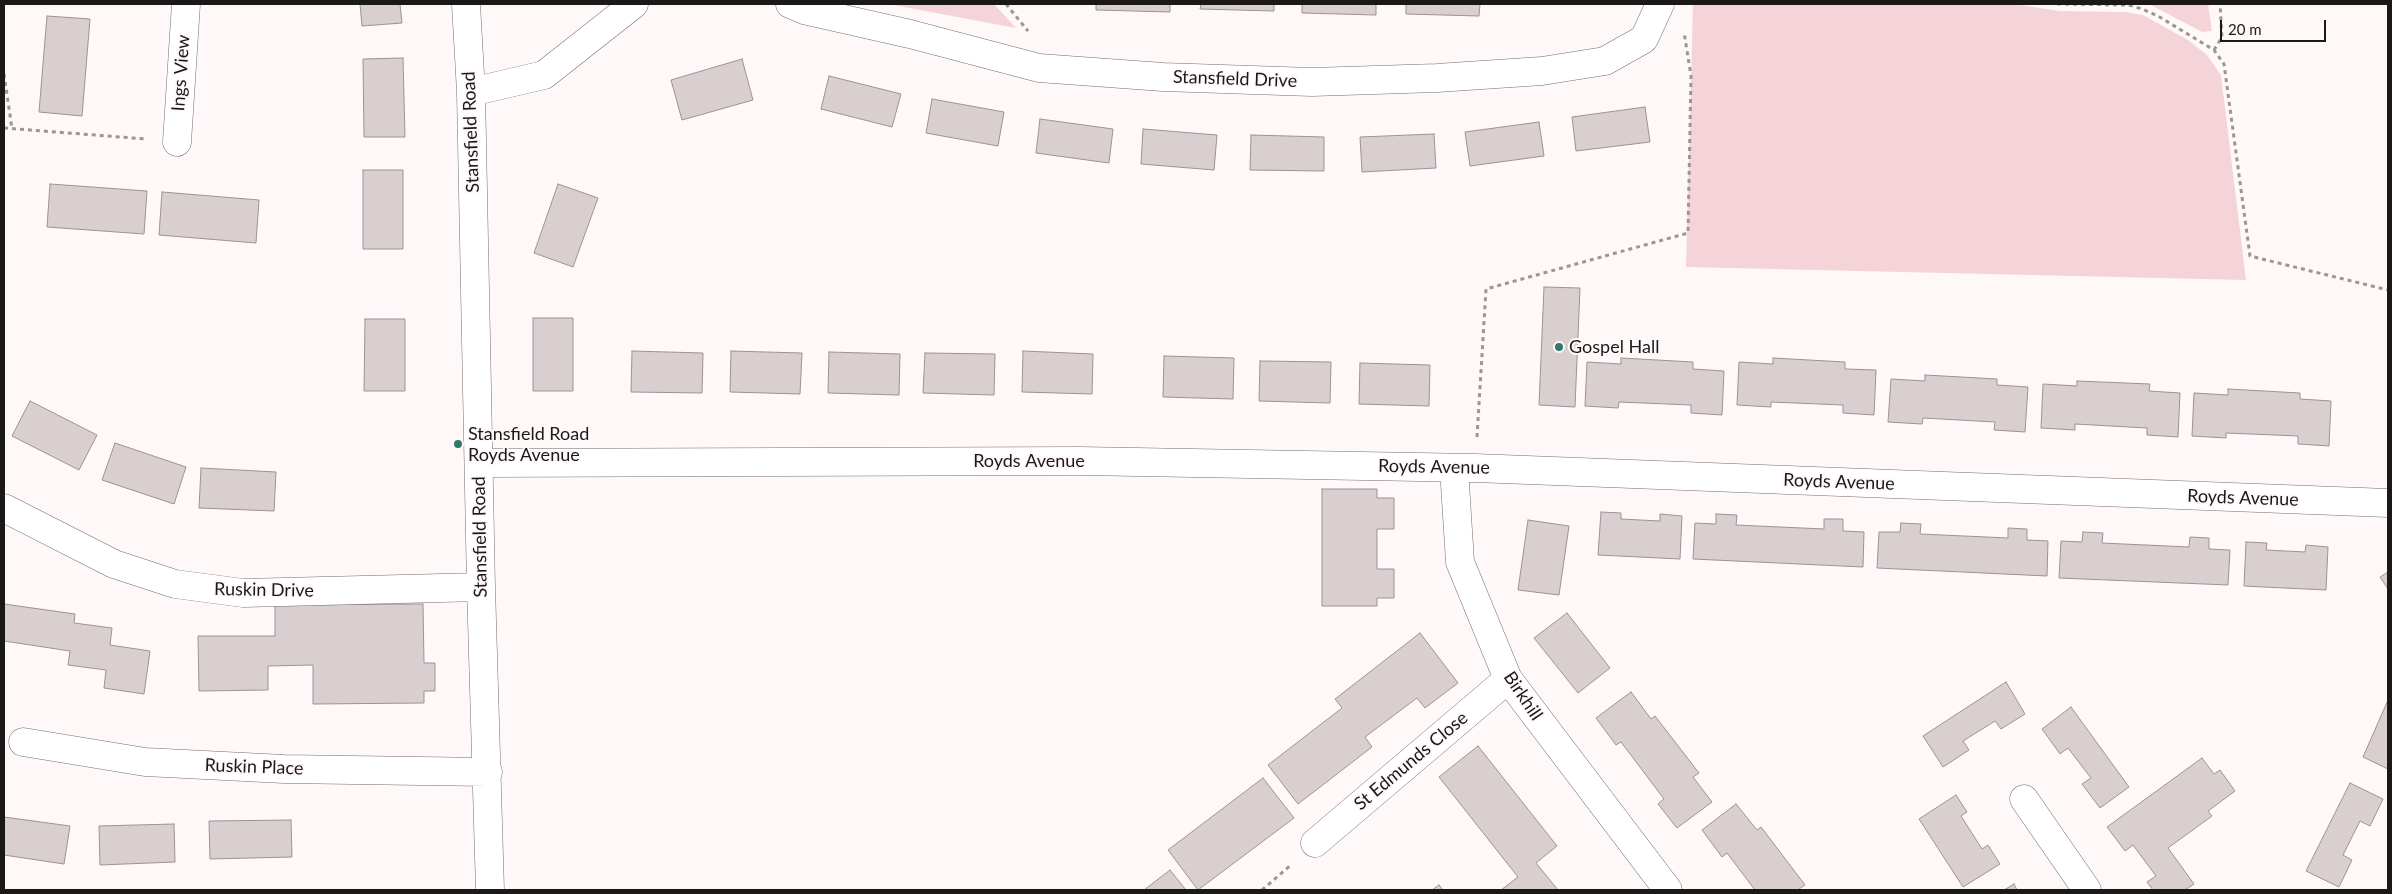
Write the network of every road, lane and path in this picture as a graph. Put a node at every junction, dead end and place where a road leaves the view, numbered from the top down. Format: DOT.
graph roads {
  1 [pos="186,4"];
  2 [pos="466,4"];
  3 [pos="634,4"];
  4 [pos="790,4"];
  5 [pos="1660,4"];
  6 [pos="2057,4"];
  7 [pos="2220,4"];
  8 [pos="1684,31"];
  9 [pos="2214,50"];
  10 [pos="4,74"];
  11 [pos="471,92"];
  12 [pos="4,128"];
  13 [pos="12,129"];
  14 [pos="177,142"];
  15 [pos="2388,290"];
  16 [pos="479,463"];
  17 [pos="1465,468"];
  18 [pos="2388,504"];
  19 [pos="4,508"];
  20 [pos="481,587"];
  21 [pos="1508,680"];
  22 [pos="23,742"];
  23 [pos="488,772"];
  24 [pos="2024,799"];
  25 [pos="1315,843"];
  26 [pos="490,890"];
  27 [pos="1262,890"];
  28 [pos="1668,890"];
  29 [pos="2087,890"];
  1 -- 14 [label="street, Ings View"];
  2 -- 11 [label="street, Stansfield Road"];
  3 -- 11 [label="street"];
  4 -- 5 [label="street, Stansfield Drive"];
  6 -- 9 [label="path"];
  7 -- 9 [label="path"];
  8 -- 17 [label="path"];
  9 -- 15 [label="path"];
  10 -- 13 [label="path"];
  11 -- 16 [label="street, Stansfield Road"];
  12 -- 13 [label="path"];
  13 -- 14 [label="path"];
  16 -- 17 [label="street, Royds Avenue"];
  16 -- 20 [label="street, Stansfield Road"];
  17 -- 18 [label="street, Royds Avenue"];
  17 -- 21 [label="street, Birkhill"];
  19 -- 20 [label="street, Ruskin Drive"];
  20 -- 23 [label="street, Stansfield Road"];
  21 -- 25 [label="street, St Edmunds Close"];
  21 -- 28 [label="street, Birkhill"];
  22 -- 23 [label="street, Ruskin Place"];
  23 -- 26 [label="street, Stansfield Road"];
  24 -- 29 [label="street"];
  25 -- 27 [label="path"];
}
